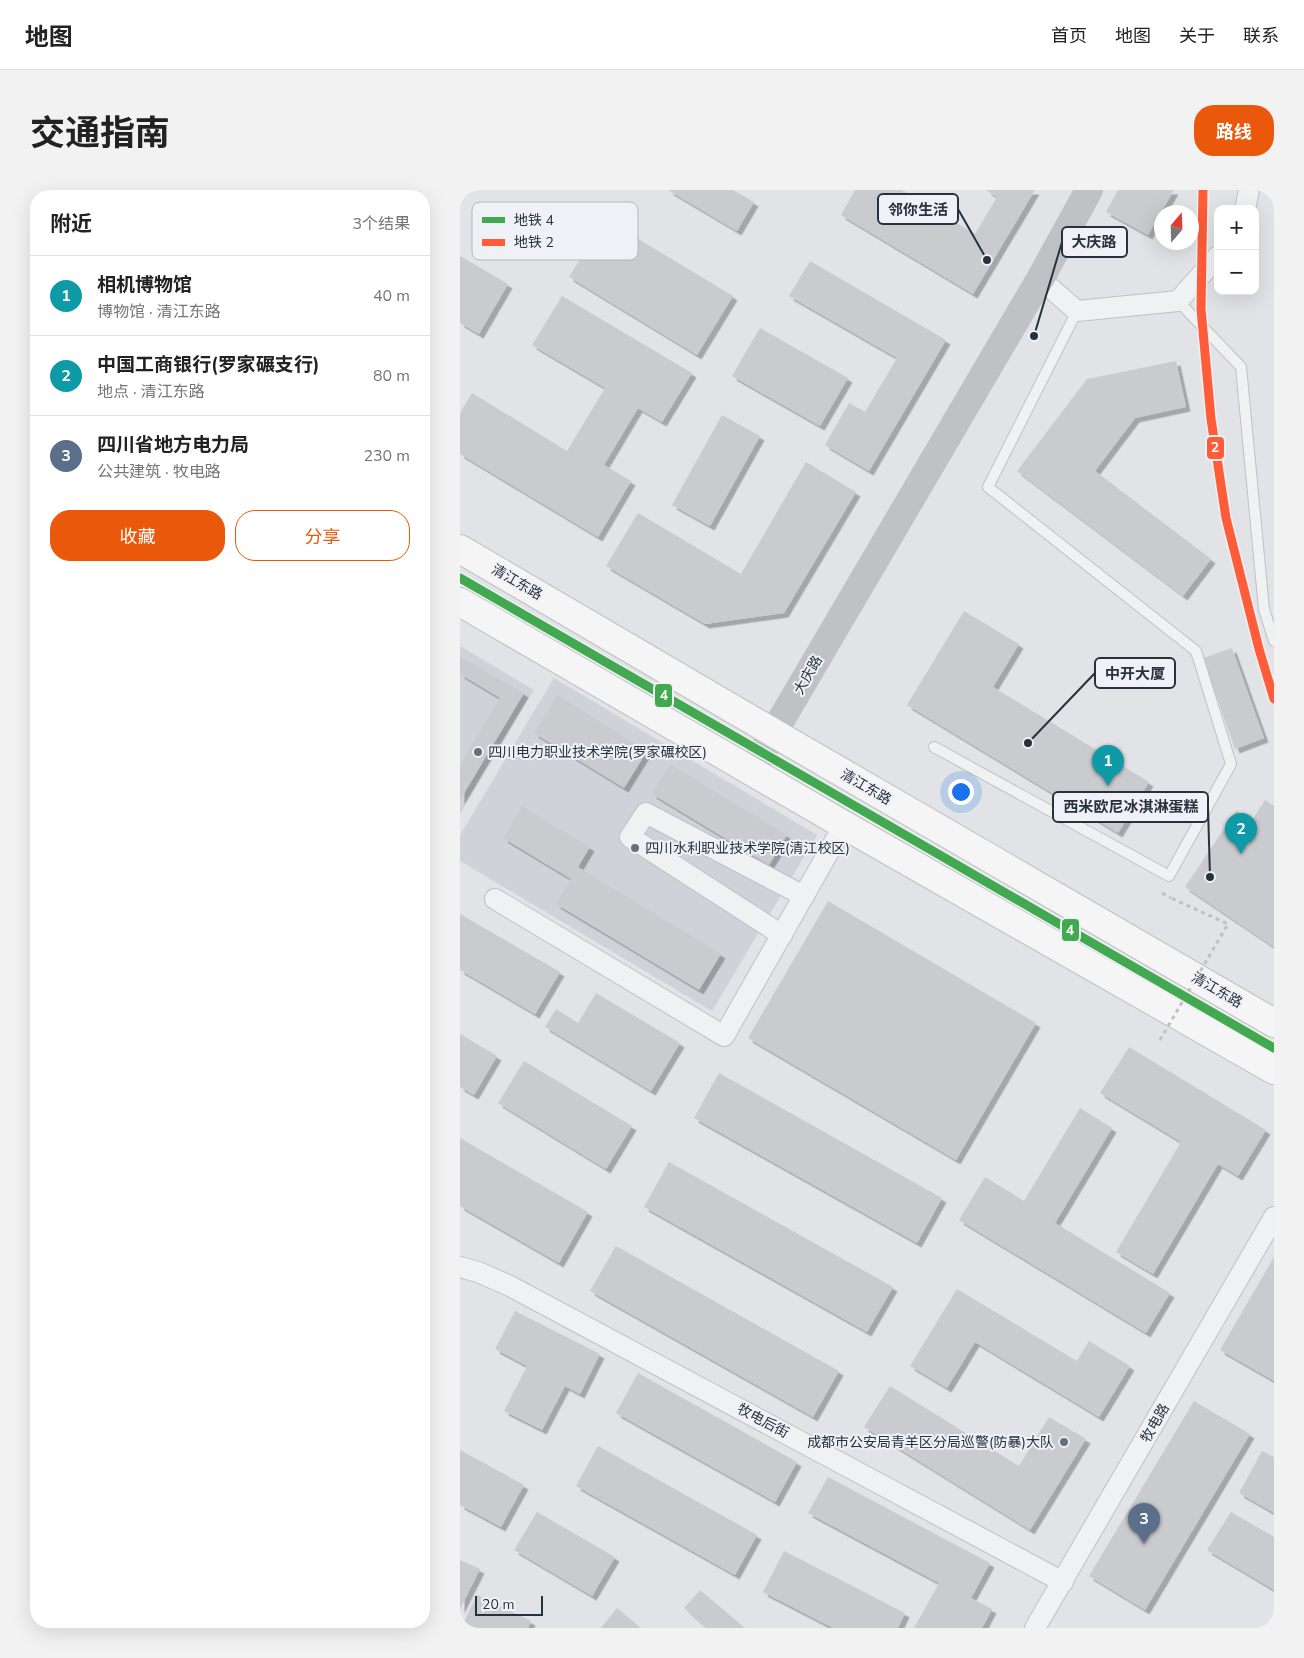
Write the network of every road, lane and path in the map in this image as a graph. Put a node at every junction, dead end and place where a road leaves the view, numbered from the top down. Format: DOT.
graph roads {
  1 [pos="1089,190"];
  2 [pos="1249,190"];
  3 [pos="1246,205"];
  4 [pos="1214,260"];
  5 [pos="1040,279"];
  6 [pos="1178,301"];
  7 [pos="1077,310"];
  8 [pos="460,549"];
  9 [pos="460,602"];
  10 [pos="1274,641"];
  11 [pos="774,733"];
  12 [pos="934,746"];
  13 [pos="751,771"];
  14 [pos="844,825"];
  15 [pos="804,896"];
  16 [pos="495,898"];
  17 [pos="1172,898"];
  18 [pos="782,935"];
  19 [pos="1274,1023"];
  20 [pos="1160,1040"];
  21 [pos="1274,1070"];
  22 [pos="1274,1217"];
  23 [pos="460,1267"];
  24 [pos="1063,1582"];
  25 [pos="1035,1628"];
  1 -- 5 [label="street, 大庆路"];
  2 -- 3 [label="street"];
  4 -- 6 [label="street"];
  5 -- 7 [label="street"];
  5 -- 11 [label="street, 大庆路"];
  6 -- 7 [label="street"];
  6 -- 10 [label="lane"];
  7 -- 12 [label="lane"];
  8 -- 11 [label="main road, 清江东路"];
  9 -- 13 [label="main road"];
  11 -- 13 [label="street, 大庆路"];
  11 -- 19 [label="main road, 清江东路"];
  13 -- 14 [label="main road"];
  14 -- 15 [label="street"];
  14 -- 21 [label="main road"];
  15 -- 18 [label="street"];
  15 -- 18 [label="street"];
  16 -- 18 [label="street"];
  17 -- 20 [label="path, bridge"];
  22 -- 24 [label="street, 牧电路"];
  23 -- 24 [label="street, 牧电后街"];
  24 -- 25 [label="street, 牧电路"];
}
